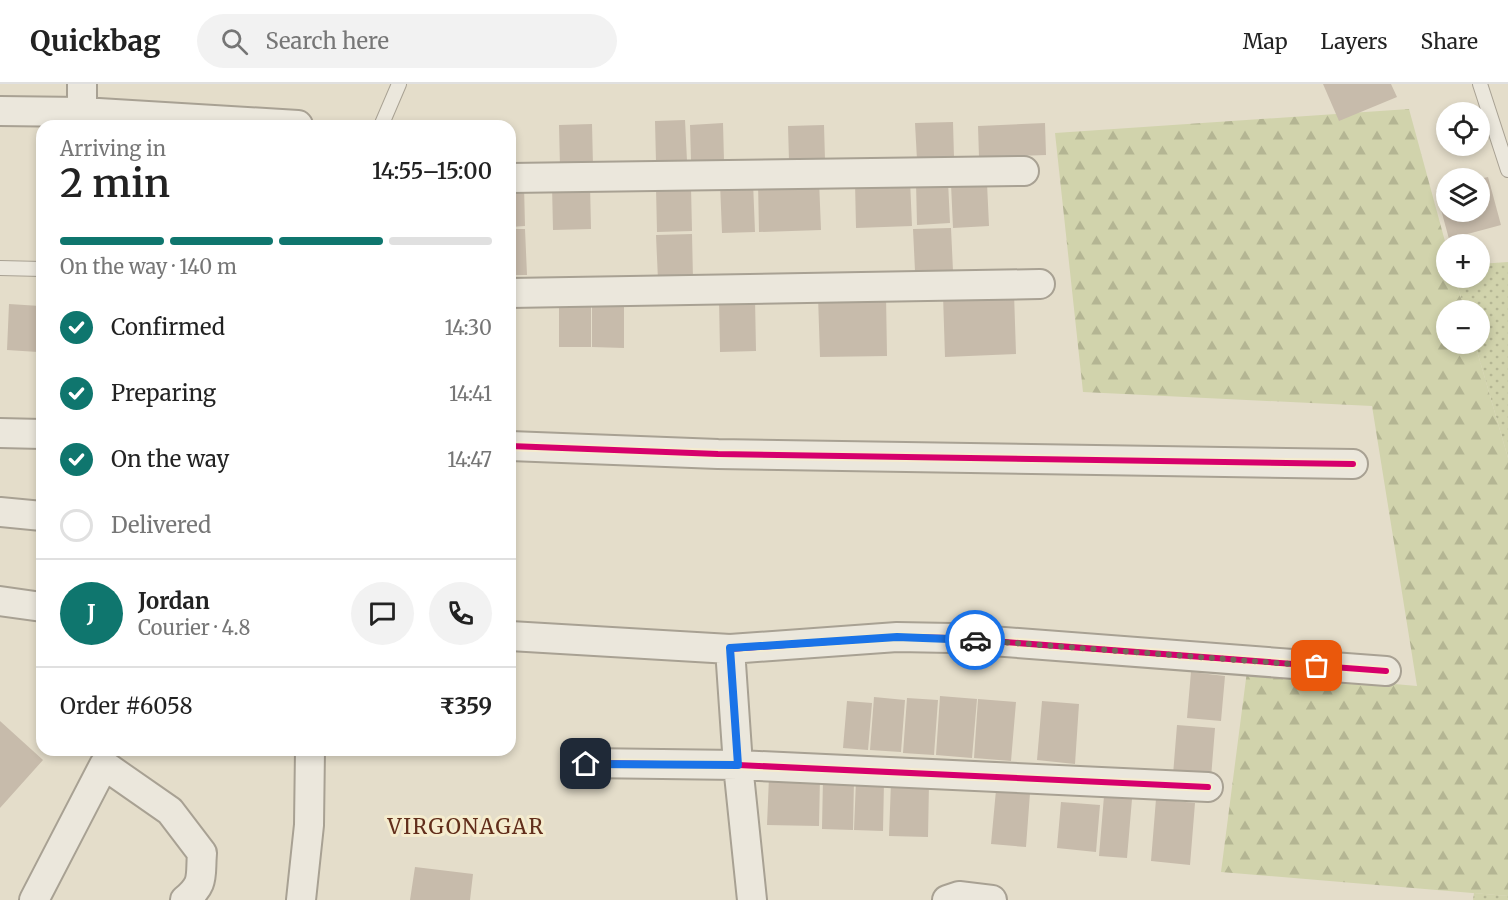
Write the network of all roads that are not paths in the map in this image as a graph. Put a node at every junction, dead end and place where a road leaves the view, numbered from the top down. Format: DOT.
graph roads {
  1 [pos="82,84"];
  2 [pos="399,84"];
  3 [pos="1480,84"];
  4 [pos="0,111"];
  5 [pos="82,119"];
  6 [pos="118,120"];
  7 [pos="384,120"];
  8 [pos="1508,170"];
  9 [pos="1024,171"];
  10 [pos="516,177"];
  11 [pos="0,268"];
  12 [pos="36,269"];
  13 [pos="1040,284"];
  14 [pos="516,293"];
  15 [pos="0,433"];
  16 [pos="36,434"];
  17 [pos="516,447"];
  18 [pos="1353,464"];
  19 [pos="0,512"];
  20 [pos="36,515"];
  21 [pos="0,601"];
  22 [pos="36,606"];
  23 [pos="516,636"];
  24 [pos="730,648"];
  25 [pos="1386,671"];
  26 [pos="310,756"];
  27 [pos="586,764"];
  28 [pos="738,765"];
  29 [pos="1208,787"];
  30 [pos="34,900"];
  31 [pos="185,900"];
  32 [pos="301,900"];
  33 [pos="752,900"];
  34 [pos="947,900"];
  35 [pos="992,900"];
  1 -- 5 [label="street"];
  2 -- 7 [label="lane"];
  3 -- 8 [label="lane"];
  4 -- 5 [label="street"];
  5 -- 6 [label="street"];
  9 -- 10 [label="street"];
  11 -- 12 [label="lane"];
  13 -- 14 [label="street"];
  15 -- 16 [label="street"];
  17 -- 18 [label="street"];
  19 -- 20 [label="street"];
  21 -- 22 [label="street"];
  23 -- 24 [label="street"];
  24 -- 25 [label="street"];
  24 -- 28 [label="street"];
  26 -- 32 [label="street"];
  27 -- 28 [label="street"];
  28 -- 29 [label="street"];
  28 -- 33 [label="street"];
  30 -- 31 [label="street"];
  34 -- 35 [label="street"];
}
